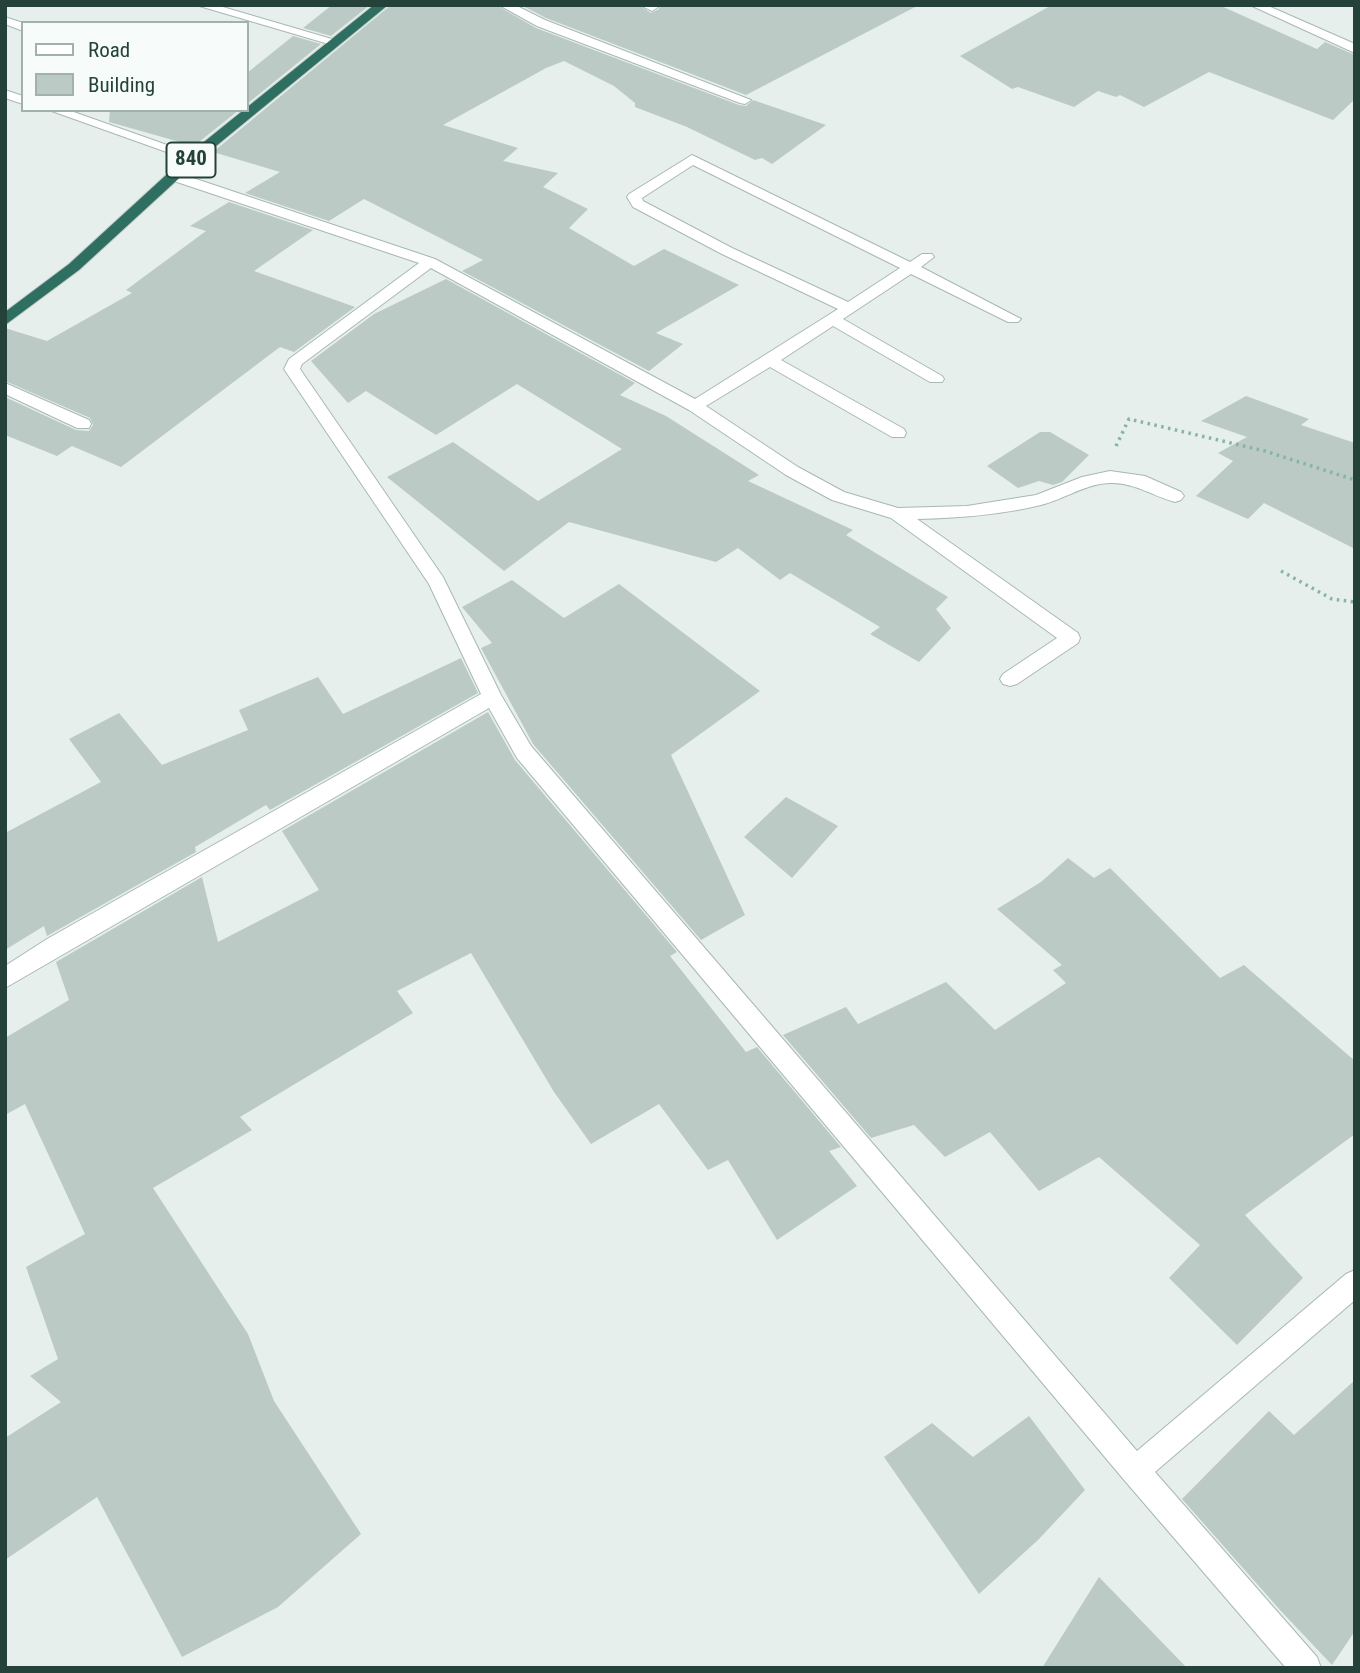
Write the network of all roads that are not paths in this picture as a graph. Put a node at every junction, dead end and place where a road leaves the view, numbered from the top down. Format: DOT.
graph roads {
  1 [pos="202,5"];
  2 [pos="382,5"];
  3 [pos="505,5"];
  4 [pos="1256,5"];
  5 [pos="336,42"];
  6 [pos="1355,49"];
  7 [pos="744,100"];
  8 [pos="250,106"];
  9 [pos="61,112"];
  10 [pos="243,112"];
  11 [pos="194,157"];
  12 [pos="173,176"];
  13 [pos="927,257"];
  14 [pos="430,262"];
  15 [pos="908,268"];
  16 [pos="847,307"];
  17 [pos="831,318"];
  18 [pos="1013,319"];
  19 [pos="5,320"];
  20 [pos="770,360"];
  21 [pos="936,379"];
  22 [pos="5,388"];
  23 [pos="695,405"];
  24 [pos="83,424"];
  25 [pos="898,433"];
  26 [pos="1175,496"];
  27 [pos="897,514"];
  28 [pos="1010,679"];
  29 [pos="492,697"];
  30 [pos="5,978"];
  31 [pos="1355,1283"];
  32 [pos="1135,1471"];
  33 [pos="1306,1668"];
  1 -- 5 [label="street"];
  2 -- 5 [label="highway, 840"];
  3 -- 7 [label="street"];
  4 -- 6 [label="street"];
  5 -- 8 [label="highway, 840"];
  9 -- 11 [label="street"];
  10 -- 11 [label="highway, 840"];
  11 -- 12 [label="highway, 840"];
  12 -- 14 [label="street"];
  12 -- 19 [label="highway, 840"];
  13 -- 15 [label="street"];
  14 -- 23 [label="street"];
  14 -- 29 [label="street"];
  15 -- 16 [label="street"];
  15 -- 16 [label="street"];
  15 -- 18 [label="street"];
  16 -- 17 [label="street"];
  17 -- 20 [label="street"];
  17 -- 21 [label="street"];
  20 -- 23 [label="street"];
  20 -- 25 [label="street"];
  22 -- 24 [label="street"];
  23 -- 27 [label="street"];
  26 -- 27 [label="street"];
  27 -- 28 [label="street"];
  29 -- 30 [label="street"];
  29 -- 32 [label="street"];
  31 -- 32 [label="street"];
  32 -- 33 [label="street"];
}
